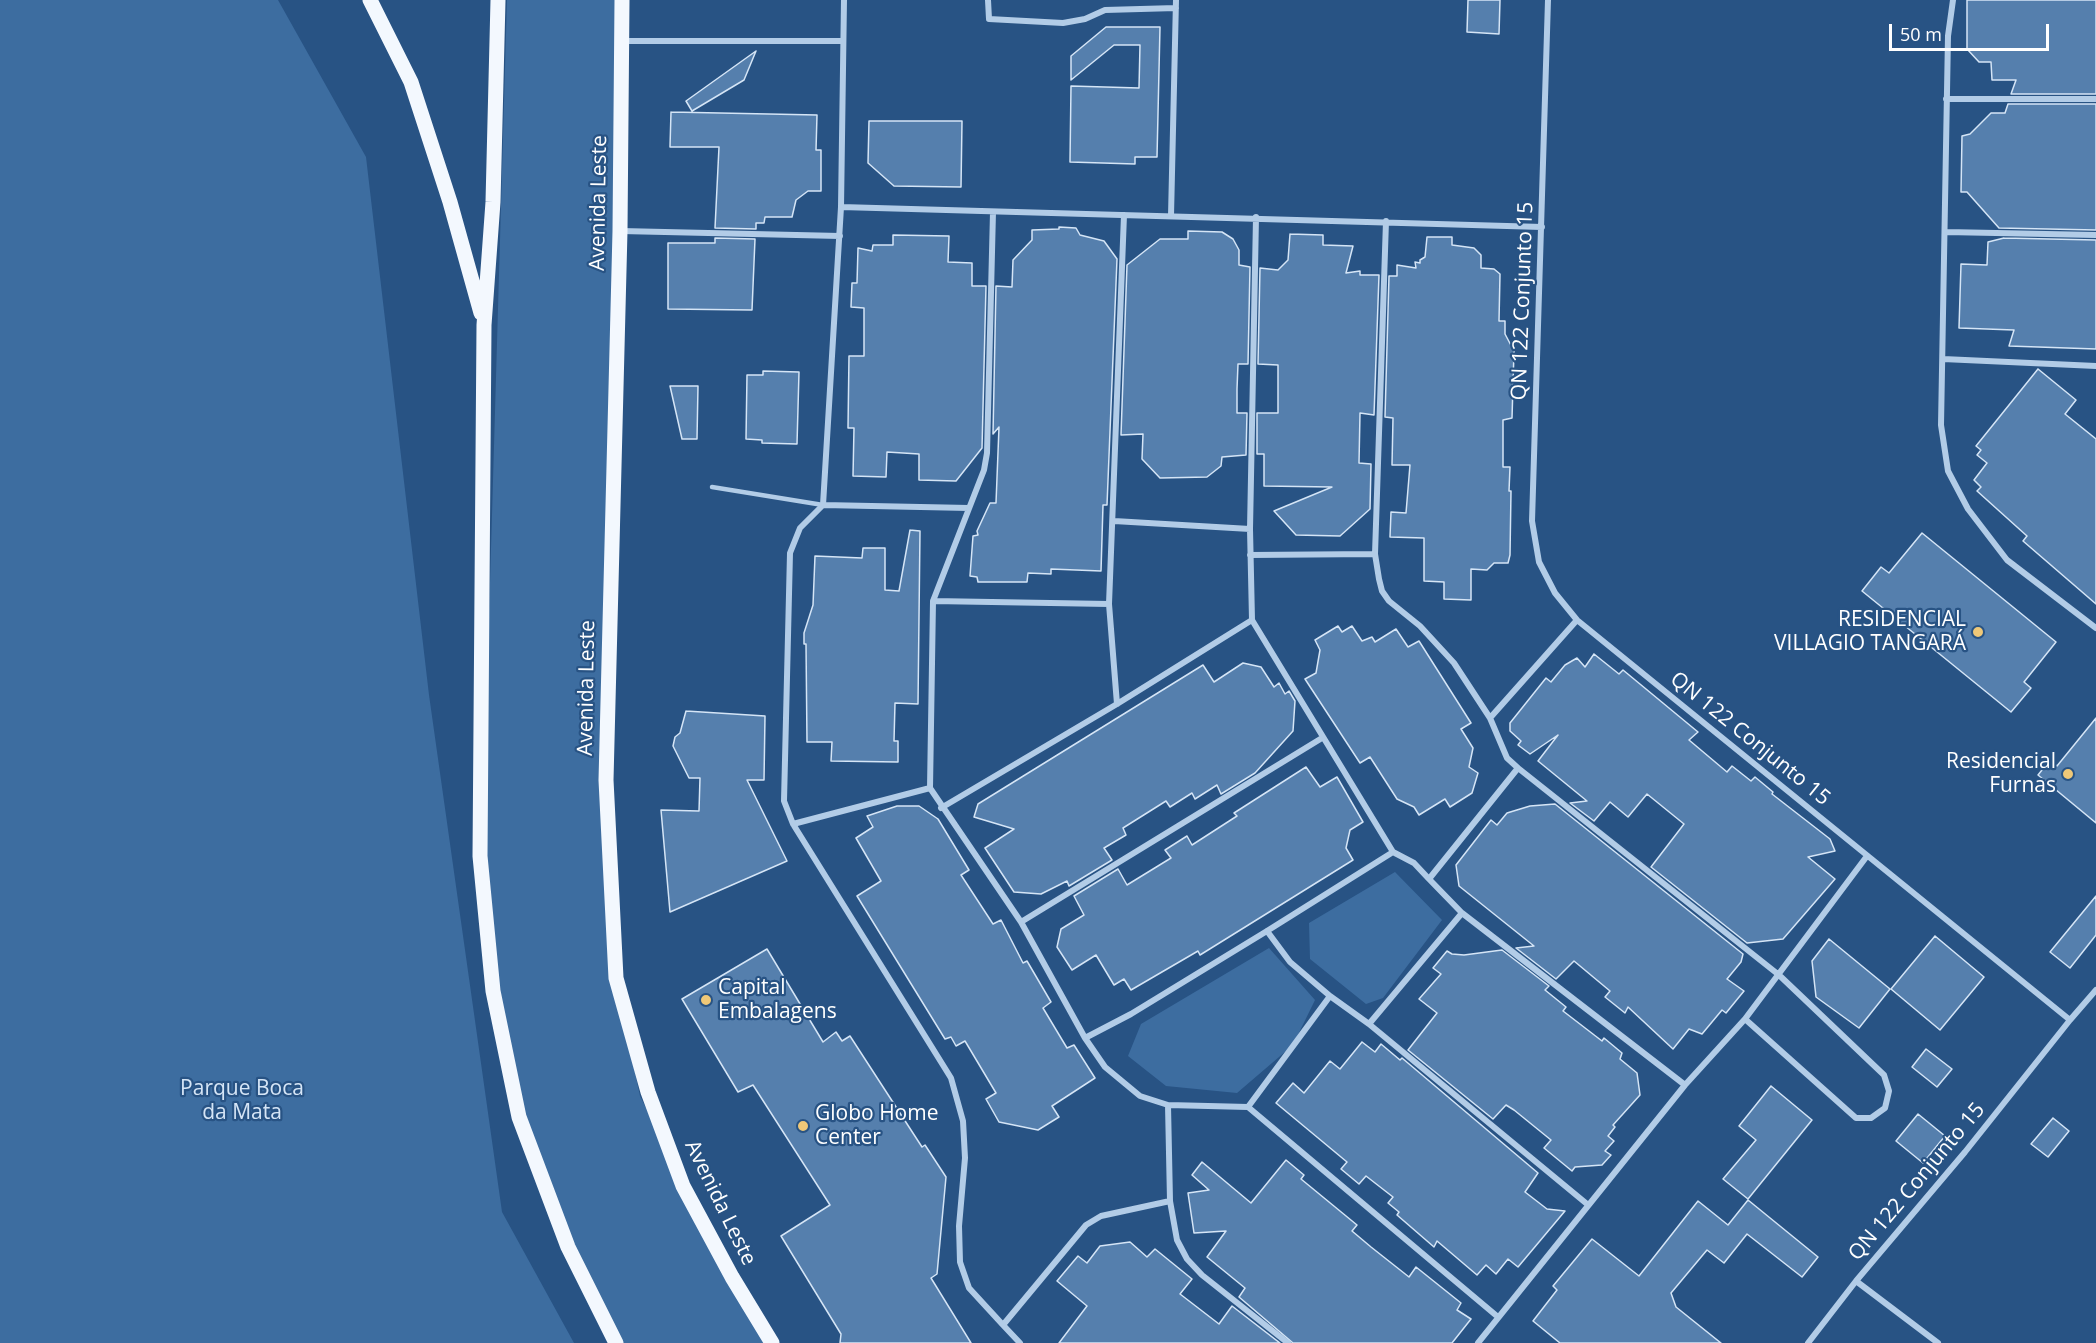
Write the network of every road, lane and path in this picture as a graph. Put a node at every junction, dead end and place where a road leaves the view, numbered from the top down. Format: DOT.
graph roads {
  1 [pos="370,0"];
  2 [pos="498,0"];
  3 [pos="622,0"];
  4 [pos="844,0"];
  5 [pos="988,0"];
  6 [pos="1176,0"];
  7 [pos="1548,0"];
  8 [pos="1953,0"];
  9 [pos="1176,8"];
  10 [pos="621,41"];
  11 [pos="842,41"];
  12 [pos="1946,99"];
  13 [pos="2096,99"];
  14 [pos="841,207"];
  15 [pos="993,212"];
  16 [pos="1124,215"];
  17 [pos="1171,216"];
  18 [pos="1256,217"];
  19 [pos="1386,221"];
  20 [pos="1542,227"];
  21 [pos="620,231"];
  22 [pos="1946,232"];
  23 [pos="2096,235"];
  24 [pos="840,236"];
  25 [pos="484,325"];
  26 [pos="1943,360"];
  27 [pos="2096,366"];
  28 [pos="712,487"];
  29 [pos="823,505"];
  30 [pos="969,508"];
  31 [pos="1114,521"];
  32 [pos="1250,529"];
  33 [pos="1375,554"];
  34 [pos="1250,555"];
  35 [pos="933,601"];
  36 [pos="1110,604"];
  37 [pos="1252,620"];
  38 [pos="1576,620"];
  39 [pos="2096,628"];
  40 [pos="1117,704"];
  41 [pos="1490,718"];
  42 [pos="1322,738"];
  43 [pos="1518,768"];
  44 [pos="930,788"];
  45 [pos="941,808"];
  46 [pos="793,824"];
  47 [pos="1393,852"];
  48 [pos="1867,856"];
  49 [pos="1429,879"];
  50 [pos="1462,913"];
  51 [pos="1020,922"];
  52 [pos="1267,932"];
  53 [pos="1779,975"];
  54 [pos="2096,990"];
  55 [pos="1330,996"];
  56 [pos="1745,1018"];
  57 [pos="2070,1020"];
  58 [pos="1369,1024"];
  59 [pos="1085,1038"];
  60 [pos="1685,1085"];
  61 [pos="1168,1105"];
  62 [pos="1248,1107"];
  63 [pos="1170,1202"];
  64 [pos="1587,1204"];
  65 [pos="1856,1281"];
  66 [pos="1498,1317"];
  67 [pos="1003,1325"];
  68 [pos="616,1343"];
  69 [pos="772,1343"];
  70 [pos="1020,1343"];
  71 [pos="1288,1343"];
  72 [pos="1478,1343"];
  73 [pos="1808,1343"];
  74 [pos="1938,1343"];
  1 -- 25 [label="main road"];
  2 -- 25 [label="main road"];
  3 -- 10 [label="main road, Avenida Leste"];
  4 -- 11 [label="street"];
  5 -- 9 [label="street"];
  6 -- 9 [label="street"];
  7 -- 20 [label="street, QN 122 Conjunto 15"];
  8 -- 12 [label="street"];
  9 -- 17 [label="street"];
  10 -- 11 [label="street"];
  10 -- 21 [label="main road, Avenida Leste"];
  11 -- 14 [label="street"];
  12 -- 13 [label="street"];
  12 -- 22 [label="street"];
  14 -- 15 [label="street"];
  14 -- 24 [label="street"];
  15 -- 16 [label="street"];
  15 -- 30 [label="street"];
  16 -- 17 [label="street"];
  16 -- 31 [label="street"];
  17 -- 18 [label="street"];
  18 -- 19 [label="street"];
  18 -- 32 [label="street"];
  19 -- 20 [label="street"];
  19 -- 33 [label="street"];
  20 -- 38 [label="street, QN 122 Conjunto 15"];
  21 -- 24 [label="street"];
  21 -- 69 [label="main road, Avenida Leste"];
  22 -- 23 [label="street"];
  22 -- 26 [label="street"];
  24 -- 29 [label="street"];
  25 -- 68 [label="main road"];
  26 -- 27 [label="street"];
  26 -- 39 [label="street"];
  28 -- 29 [label="lane"];
  29 -- 30 [label="street"];
  29 -- 46 [label="street"];
  30 -- 35 [label="street"];
  31 -- 32 [label="street"];
  31 -- 36 [label="street"];
  32 -- 34 [label="street"];
  33 -- 34 [label="street"];
  33 -- 41 [label="street"];
  34 -- 37 [label="street"];
  35 -- 36 [label="street"];
  35 -- 44 [label="street"];
  36 -- 40 [label="street"];
  37 -- 40 [label="street"];
  37 -- 42 [label="street"];
  38 -- 41 [label="street"];
  38 -- 48 [label="street, QN 122 Conjunto 15"];
  40 -- 45 [label="street"];
  41 -- 43 [label="street"];
  42 -- 47 [label="street"];
  42 -- 51 [label="street"];
  43 -- 49 [label="street"];
  43 -- 53 [label="street"];
  44 -- 45 [label="street"];
  44 -- 46 [label="street"];
  45 -- 51 [label="street"];
  46 -- 67 [label="street"];
  47 -- 49 [label="street"];
  47 -- 52 [label="street"];
  48 -- 53 [label="street"];
  48 -- 57 [label="street, QN 122 Conjunto 15"];
  49 -- 50 [label="street"];
  50 -- 58 [label="street"];
  50 -- 60 [label="street"];
  51 -- 59 [label="street"];
  52 -- 55 [label="street"];
  52 -- 59 [label="street"];
  53 -- 56 [label="street"];
  53 -- 56 [label="street"];
  54 -- 57 [label="street"];
  55 -- 58 [label="street"];
  55 -- 62 [label="street"];
  56 -- 60 [label="street"];
  57 -- 65 [label="street, QN 122 Conjunto 15"];
  58 -- 64 [label="street"];
  59 -- 61 [label="street"];
  60 -- 64 [label="street"];
  61 -- 62 [label="street"];
  61 -- 63 [label="street"];
  62 -- 66 [label="street"];
  63 -- 67 [label="street"];
  63 -- 71 [label="street"];
  64 -- 66 [label="street"];
  65 -- 73 [label="street, QN 122 Conjunto 15"];
  65 -- 74 [label="street"];
  66 -- 72 [label="street"];
  67 -- 70 [label="street"];
}
